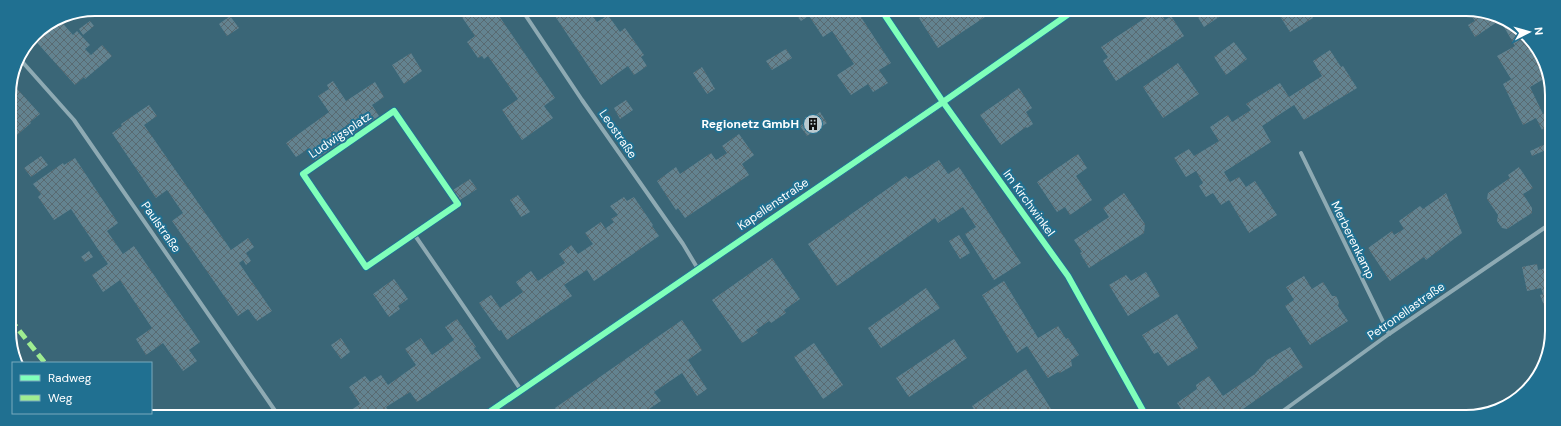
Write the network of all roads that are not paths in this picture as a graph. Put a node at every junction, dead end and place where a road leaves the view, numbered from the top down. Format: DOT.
graph roads {
  1 [pos="526,16"];
  2 [pos="885,16"];
  3 [pos="1066,16"];
  4 [pos="23,63"];
  5 [pos="943,102"];
  6 [pos="1301,154"];
  7 [pos="1545,227"];
  8 [pos="414,234"];
  9 [pos="698,269"];
  10 [pos="1389,334"];
  11 [pos="521,390"];
  12 [pos="275,410"];
  13 [pos="493,410"];
  14 [pos="1143,410"];
  15 [pos="1284,410"];
  1 -- 9 [label="street, Leostraße"];
  2 -- 5 [label="street, Im Kirchwinkel"];
  3 -- 5 [label="street, Kapellenstraße"];
  4 -- 12 [label="street, Paulstraße"];
  5 -- 9 [label="street, Kapellenstraße"];
  5 -- 14 [label="street, Im Kirchwinkel"];
  6 -- 10 [label="street, Merberenkamp"];
  7 -- 10 [label="street, Petronellastraße"];
  8 -- 8 [label="street, Ludwigsplatz"];
  8 -- 11 [label="street"];
  9 -- 11 [label="street, Kapellenstraße"];
  10 -- 15 [label="street, Petronellastraße"];
  11 -- 13 [label="street, Kapellenstraße"];
}
